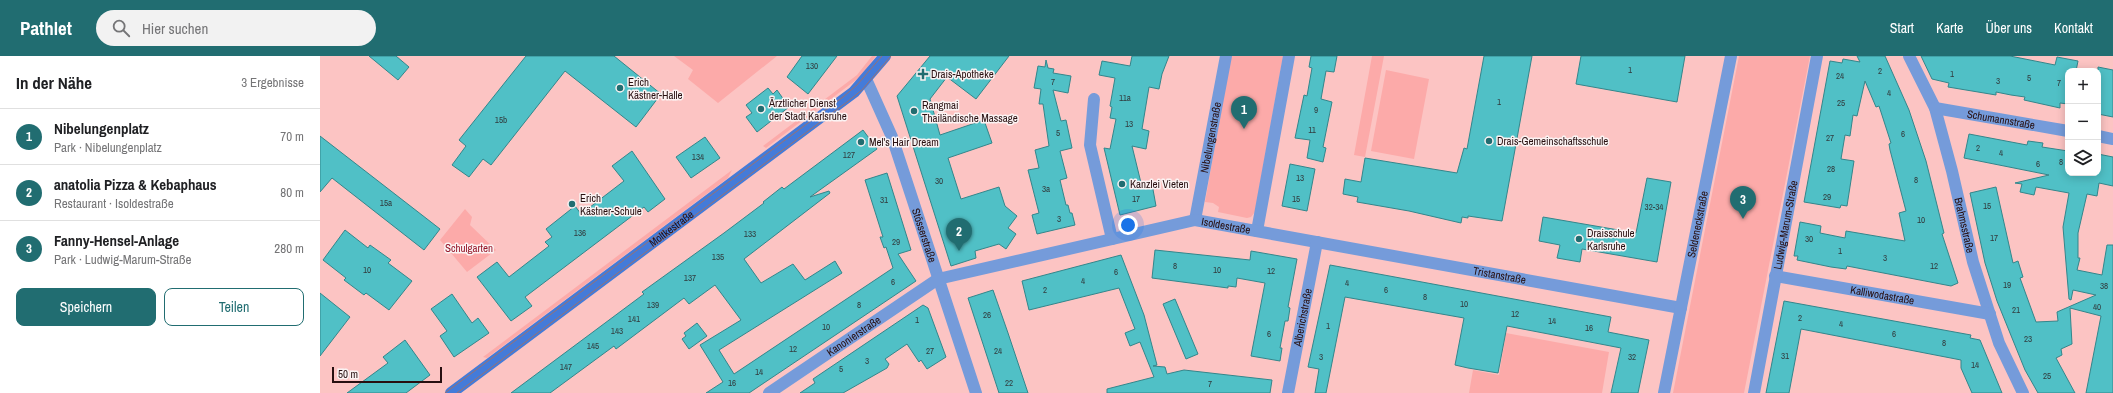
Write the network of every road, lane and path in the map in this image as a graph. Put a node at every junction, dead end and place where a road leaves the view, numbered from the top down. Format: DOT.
graph roads {
  1 [pos="885,56"];
  2 [pos="1226,56"];
  3 [pos="1289,56"];
  4 [pos="1731,56"];
  5 [pos="1817,56"];
  6 [pos="1909,56"];
  7 [pos="866,79"];
  8 [pos="1094,99"];
  9 [pos="1935,108"];
  10 [pos="2065,130"];
  11 [pos="2101,137"];
  12 [pos="2113,139"];
  13 [pos="1195,220"];
  14 [pos="1257,231"];
  15 [pos="1112,239"];
  16 [pos="1317,242"];
  17 [pos="1776,276"];
  18 [pos="938,279"];
  19 [pos="1681,308"];
  20 [pos="1990,314"];
  21 [pos="451,393"];
  22 [pos="769,393"];
  23 [pos="976,393"];
  24 [pos="1288,393"];
  25 [pos="1664,393"];
  26 [pos="1754,393"];
  27 [pos="2023,393"];
  1 -- 7 [label="main road, Moltkestraße"];
  2 -- 13 [label="street, Nibelungenstraße"];
  3 -- 14 [label="street"];
  4 -- 19 [label="street, Seldeneckstraße"];
  5 -- 17 [label="street, Ludwig-Marum-Straße"];
  6 -- 9 [label="street, Brahmsstraße"];
  7 -- 18 [label="street, Stösserstraße"];
  7 -- 21 [label="main road, Moltkestraße"];
  8 -- 15 [label="street"];
  9 -- 10 [label="street, Schumannstraße"];
  9 -- 20 [label="street, Brahmsstraße"];
  11 -- 12 [label="street"];
  13 -- 14 [label="street, Isoldestraße"];
  13 -- 15 [label="street, Isoldestraße"];
  14 -- 16 [label="street, Isoldestraße"];
  15 -- 18 [label="street, Isoldestraße"];
  16 -- 19 [label="street, Tristanstraße"];
  16 -- 24 [label="street, Alberichstraße"];
  17 -- 20 [label="street, Kalliwodastraße"];
  17 -- 26 [label="street, Ludwig-Marum-Straße"];
  18 -- 22 [label="street, Kanonierstraße"];
  18 -- 23 [label="street, Stösserstraße"];
  19 -- 25 [label="street, Seldeneckstraße"];
  20 -- 27 [label="street, Brahmsstraße"];
}
